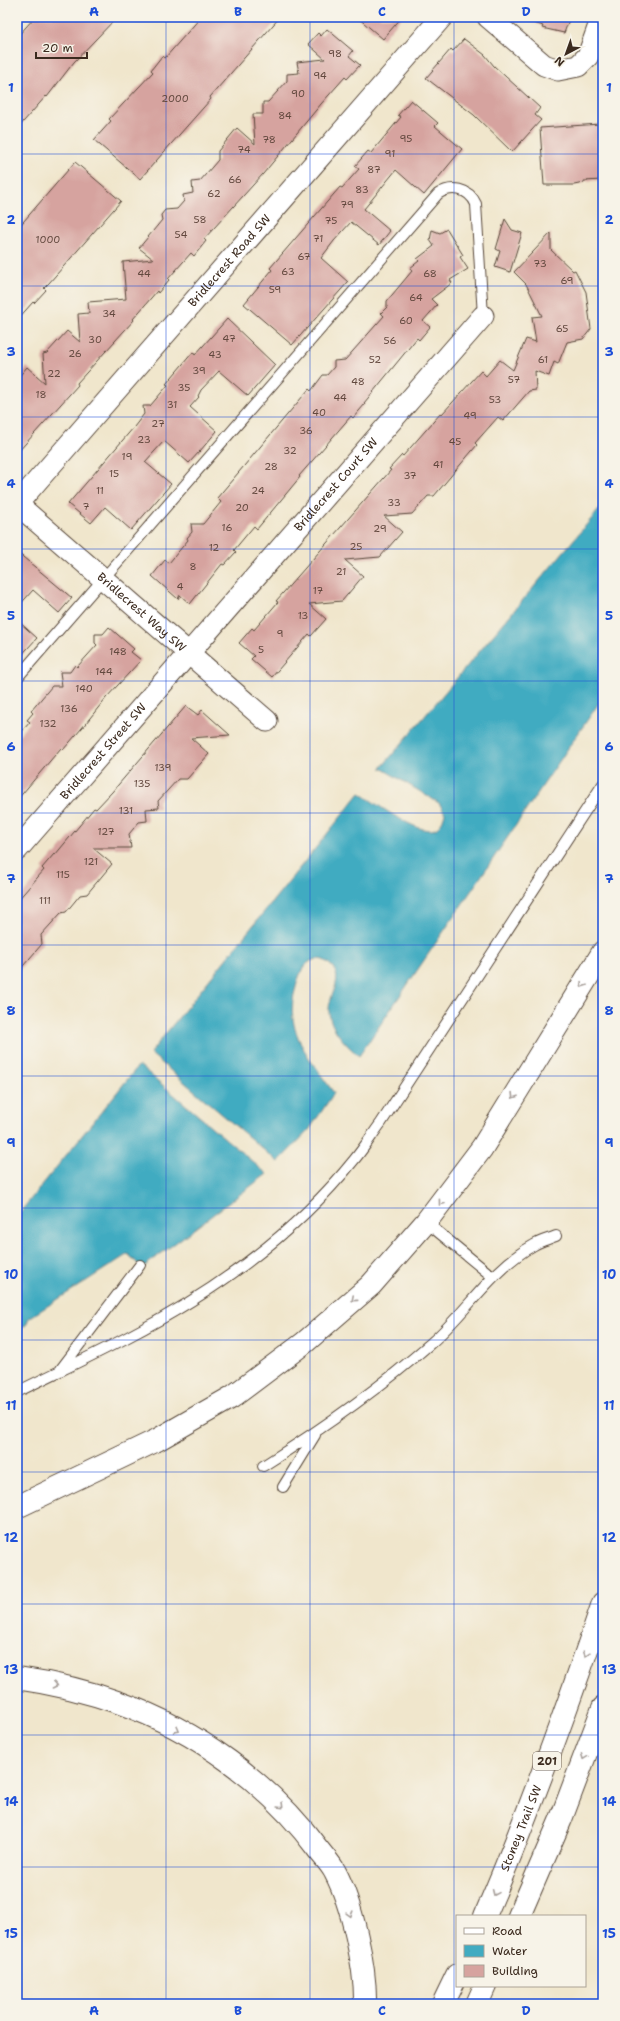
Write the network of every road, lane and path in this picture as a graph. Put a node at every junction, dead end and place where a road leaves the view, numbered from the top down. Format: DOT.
graph roads {
  1 [pos="442,17"];
  2 [pos="488,17"];
  3 [pos="602,17"];
  4 [pos="484,316"];
  5 [pos="17,504"];
  6 [pos="103,579"];
  7 [pos="189,653"];
  8 [pos="17,678"];
  9 [pos="267,721"];
  10 [pos="603,784"];
  11 [pos="17,850"];
  12 [pos="603,952"];
  13 [pos="426,1222"];
  14 [pos="556,1236"];
  15 [pos="140,1265"];
  16 [pos="494,1277"];
  17 [pos="59,1371"];
  18 [pos="17,1392"];
  19 [pos="317,1433"];
  20 [pos="263,1466"];
  21 [pos="282,1488"];
  22 [pos="17,1507"];
  23 [pos="603,1604"];
  24 [pos="17,1678"];
  25 [pos="603,1708"];
  26 [pos="484,1915"];
  27 [pos="519,1915"];
  28 [pos="456,1977"];
  29 [pos="486,1987"];
  30 [pos="365,2004"];
  31 [pos="443,2004"];
  32 [pos="477,2004"];
  1 -- 5 [label="street, Bridlecrest Road SW"];
  2 -- 3 [label="street"];
  4 -- 6 [label="lane"];
  4 -- 7 [label="street, Bridlecrest Court SW"];
  5 -- 6 [label="street, Bridlecrest Way SW"];
  6 -- 7 [label="street, Bridlecrest Way SW"];
  6 -- 8 [label="lane"];
  7 -- 9 [label="street, Bridlecrest Way SW"];
  7 -- 11 [label="street, Bridlecrest Street SW"];
  10 -- 17 [label="lane"];
  12 -- 13 [label="highway, one-way"];
  13 -- 16 [label="lane"];
  13 -- 22 [label="highway, one-way"];
  14 -- 16 [label="lane"];
  15 -- 17 [label="lane"];
  16 -- 19 [label="lane"];
  17 -- 18 [label="lane"];
  19 -- 20 [label="lane"];
  19 -- 21 [label="lane"];
  23 -- 26 [label="highway, Stoney Trail SW / 201, one-way"];
  24 -- 30 [label="highway, one-way"];
  25 -- 27 [label="highway, one-way"];
  28 -- 31 [label="highway"];
  29 -- 32 [label="highway"];
}
